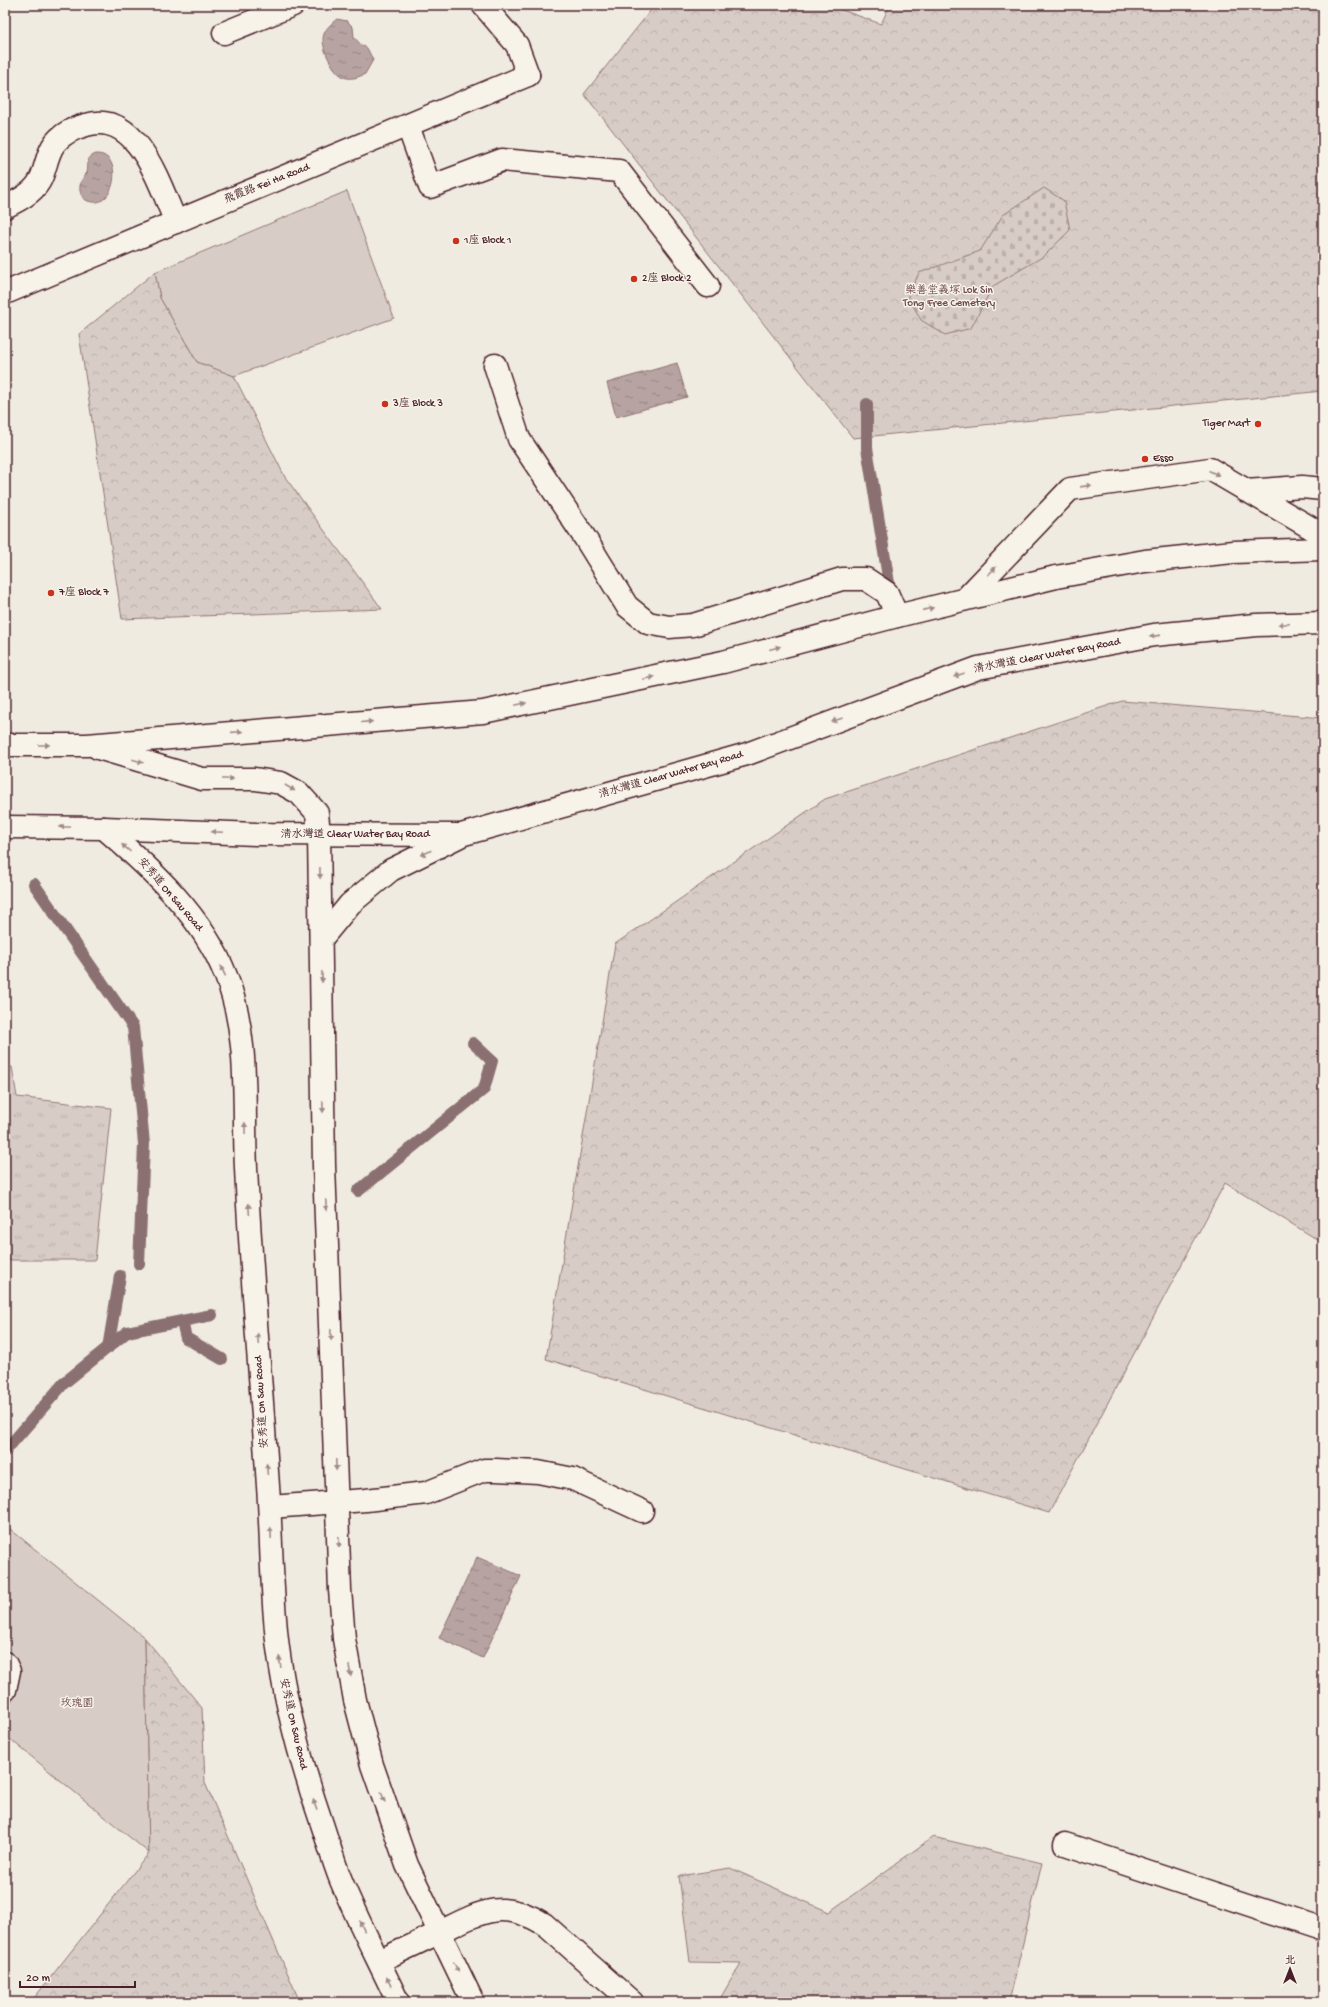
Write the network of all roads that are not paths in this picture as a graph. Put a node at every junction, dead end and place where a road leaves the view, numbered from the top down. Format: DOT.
graph roads {
  1 [pos="292,5"];
  2 [pos="483,5"];
  3 [pos="224,34"];
  4 [pos="408,126"];
  5 [pos="5,207"];
  6 [pos="176,222"];
  7 [pos="708,286"];
  8 [pos="5,293"];
  9 [pos="495,365"];
  10 [pos="1323,490"];
  11 [pos="1246,491"];
  12 [pos="1323,535"];
  13 [pos="1323,549"];
  14 [pos="965,599"];
  15 [pos="896,616"];
  16 [pos="1323,623"];
  17 [pos="5,745"];
  18 [pos="87,745"];
  19 [pos="5,827"];
  20 [pos="104,828"];
  21 [pos="319,834"];
  22 [pos="461,835"];
  23 [pos="322,938"];
  24 [pos="338,1503"];
  25 [pos="270,1507"];
  26 [pos="642,1511"];
  27 [pos="5,1663"];
  28 [pos="5,1690"];
  29 [pos="1065,1844"];
  30 [pos="1323,1929"];
  31 [pos="439,1933"];
  32 [pos="379,1961"];
  33 [pos="398,2002"];
  34 [pos="473,2002"];
  35 [pos="632,2002"];
  1 -- 3 [label="main road"];
  2 -- 4 [label="main road, 飛霞路 Fei Ha Road"];
  4 -- 6 [label="main road, 飛霞路 Fei Ha Road"];
  4 -- 7 [label="main road"];
  5 -- 6 [label="main road"];
  6 -- 8 [label="main road, 飛霞路 Fei Ha Road"];
  9 -- 15 [label="main road"];
  10 -- 11 [label="main road"];
  11 -- 12 [label="main road"];
  14 -- 11 [label="main road, one-way"];
  13 -- 14 [label="main road"];
  15 -- 14 [label="main road, one-way"];
  18 -- 15 [label="main road, one-way"];
  16 -- 22 [label="main road, 清水灣道 Clear Water Bay Road, one-way"];
  17 -- 18 [label="main road, one-way"];
  18 -- 21 [label="main road, one-way"];
  20 -- 19 [label="main road, 清水灣道 Clear Water Bay Road, one-way"];
  21 -- 20 [label="main road, 清水灣道 Clear Water Bay Road, one-way"];
  25 -- 20 [label="main road, 安秀道 On Sau Road, one-way"];
  21 -- 22 [label="main road, 清水灣道 Clear Water Bay Road"];
  21 -- 23 [label="main road, one-way"];
  22 -- 23 [label="main road, one-way"];
  23 -- 24 [label="main road, one-way"];
  24 -- 25 [label="main road"];
  24 -- 26 [label="main road"];
  24 -- 31 [label="main road, one-way"];
  32 -- 25 [label="main road, 安秀道 On Sau Road, one-way"];
  27 -- 28 [label="main road"];
  29 -- 30 [label="main road"];
  31 -- 32 [label="main road"];
  31 -- 34 [label="main road, one-way"];
  31 -- 35 [label="main road"];
  33 -- 32 [label="main road, 安秀道 On Sau Road, one-way"];
}
